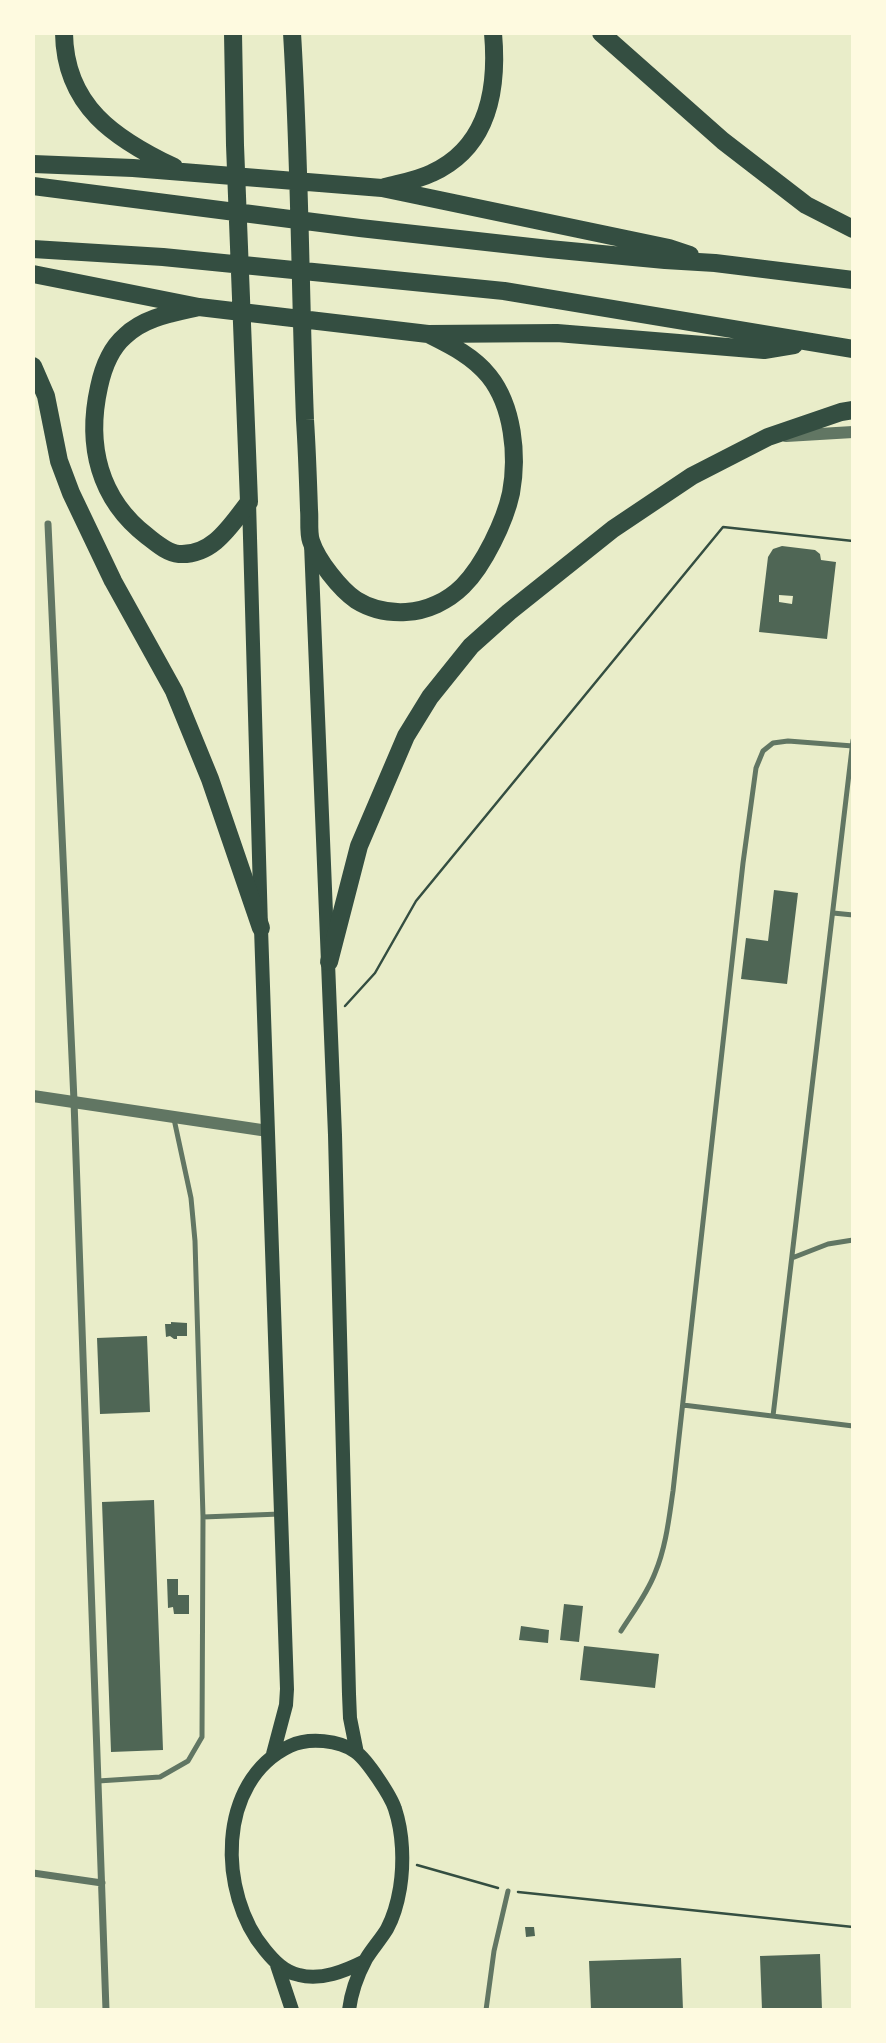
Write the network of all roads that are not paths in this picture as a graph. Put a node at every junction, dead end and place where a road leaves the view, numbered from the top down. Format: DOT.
graph roads {
  1 [pos="64,33"];
  2 [pos="233,33"];
  3 [pos="292,33"];
  4 [pos="494,33"];
  5 [pos="601,33"];
  6 [pos="33,164"];
  7 [pos="184,172"];
  8 [pos="33,186"];
  9 [pos="383,188"];
  10 [pos="853,229"];
  11 [pos="33,249"];
  12 [pos="715,263"];
  13 [pos="33,274"];
  14 [pos="853,280"];
  15 [pos="199,307"];
  16 [pos="428,334"];
  17 [pos="809,342"];
  18 [pos="853,349"];
  19 [pos="33,366"];
  20 [pos="853,410"];
  21 [pos="853,432"];
  22 [pos="768,437"];
  23 [pos="249,502"];
  24 [pos="48,524"];
  25 [pos="311,541"];
  26 [pos="853,740"];
  27 [pos="852,746"];
  28 [pos="833,913"];
  29 [pos="853,915"];
  30 [pos="261,928"];
  31 [pos="329,962"];
  32 [pos="33,1096"];
  33 [pos="74,1101"];
  34 [pos="173,1116"];
  35 [pos="268,1131"];
  36 [pos="853,1240"];
  37 [pos="792,1258"];
  38 [pos="683,1405"];
  39 [pos="773,1416"];
  40 [pos="853,1426"];
  41 [pos="282,1514"];
  42 [pos="203,1517"];
  43 [pos="621,1631"];
  44 [pos="357,1753"];
  45 [pos="274,1754"];
  46 [pos="98,1781"];
  47 [pos="33,1872"];
  48 [pos="102,1883"];
  49 [pos="508,1891"];
  50 [pos="365,1961"];
  51 [pos="278,1965"];
  52 [pos="106,2010"];
  53 [pos="292,2010"];
  54 [pos="349,2010"];
  55 [pos="486,2010"];
  1 -- 7 [label="highway"];
  2 -- 23 [label="highway"];
  3 -- 25 [label="highway"];
  4 -- 9 [label="highway"];
  5 -- 10 [label="highway"];
  6 -- 7 [label="highway"];
  7 -- 9 [label="highway"];
  8 -- 12 [label="highway"];
  9 -- 12 [label="highway"];
  11 -- 17 [label="highway"];
  12 -- 14 [label="highway"];
  13 -- 15 [label="highway"];
  15 -- 16 [label="highway"];
  15 -- 23 [label="highway"];
  16 -- 17 [label="highway"];
  16 -- 25 [label="highway"];
  17 -- 18 [label="highway"];
  19 -- 30 [label="highway"];
  20 -- 22 [label="highway"];
  21 -- 22 [label="street"];
  22 -- 31 [label="highway"];
  23 -- 30 [label="main road"];
  24 -- 33 [label="street"];
  25 -- 31 [label="main road"];
  26 -- 27 [label="lane"];
  27 -- 28 [label="lane"];
  27 -- 38 [label="lane"];
  28 -- 29 [label="lane"];
  28 -- 37 [label="lane"];
  30 -- 35 [label="main road"];
  31 -- 44 [label="main road"];
  32 -- 33 [label="street"];
  33 -- 34 [label="street"];
  33 -- 46 [label="street"];
  34 -- 35 [label="street"];
  34 -- 42 [label="lane"];
  35 -- 41 [label="main road"];
  36 -- 37 [label="lane"];
  37 -- 39 [label="lane"];
  38 -- 39 [label="lane"];
  38 -- 43 [label="lane"];
  39 -- 40 [label="lane"];
  41 -- 42 [label="lane"];
  41 -- 45 [label="main road"];
  42 -- 46 [label="lane"];
  44 -- 45 [label="main road"];
  44 -- 50 [label="main road"];
  45 -- 51 [label="main road"];
  46 -- 48 [label="street"];
  47 -- 48 [label="street"];
  48 -- 52 [label="street"];
  49 -- 55 [label="lane"];
  50 -- 51 [label="main road"];
  50 -- 54 [label="main road"];
  51 -- 53 [label="main road"];
}
